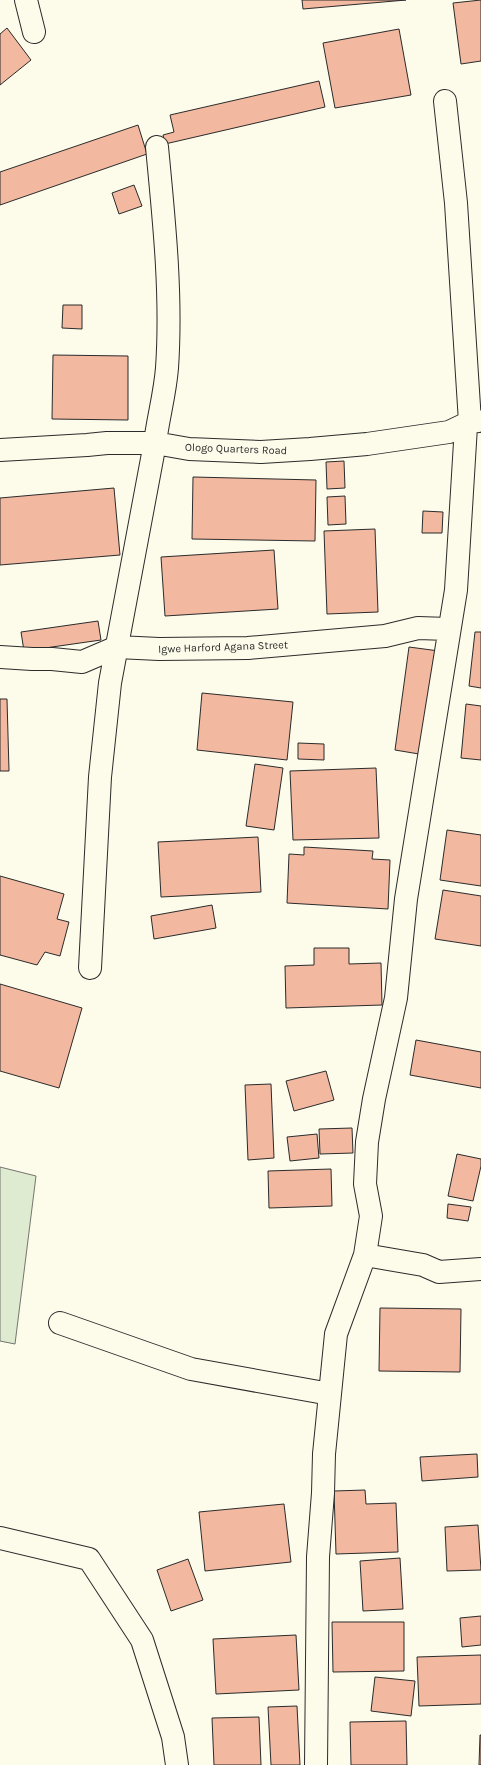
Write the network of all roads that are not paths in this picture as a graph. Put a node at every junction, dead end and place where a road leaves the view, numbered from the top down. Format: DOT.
graph roads {
  1 [pos="26,0"];
  2 [pos="34,32"];
  3 [pos="445,101"];
  4 [pos="157,147"];
  5 [pos="475,421"];
  6 [pos="155,443"];
  7 [pos="0,450"];
  8 [pos="448,629"];
  9 [pos="117,647"];
  10 [pos="0,657"];
  11 [pos="90,968"];
  12 [pos="365,1255"];
  13 [pos="481,1269"];
  14 [pos="60,1323"];
  15 [pos="330,1394"];
  16 [pos="0,1538"];
  17 [pos="177,1765"];
  18 [pos="316,1765"];
  1 -- 2 [label="street"];
  3 -- 5 [label="street"];
  4 -- 6 [label="street"];
  5 -- 6 [label="street, Ologo Quarters Road"];
  5 -- 8 [label="street"];
  6 -- 7 [label="street, Ologo Quarters Road"];
  6 -- 9 [label="street"];
  8 -- 9 [label="street, Igwe Harford Agana Street"];
  8 -- 12 [label="street"];
  9 -- 10 [label="street, Igwe Harford Agana Street"];
  9 -- 11 [label="street"];
  12 -- 13 [label="street"];
  12 -- 15 [label="street"];
  14 -- 15 [label="street"];
  15 -- 18 [label="street"];
  16 -- 17 [label="street"];
}
